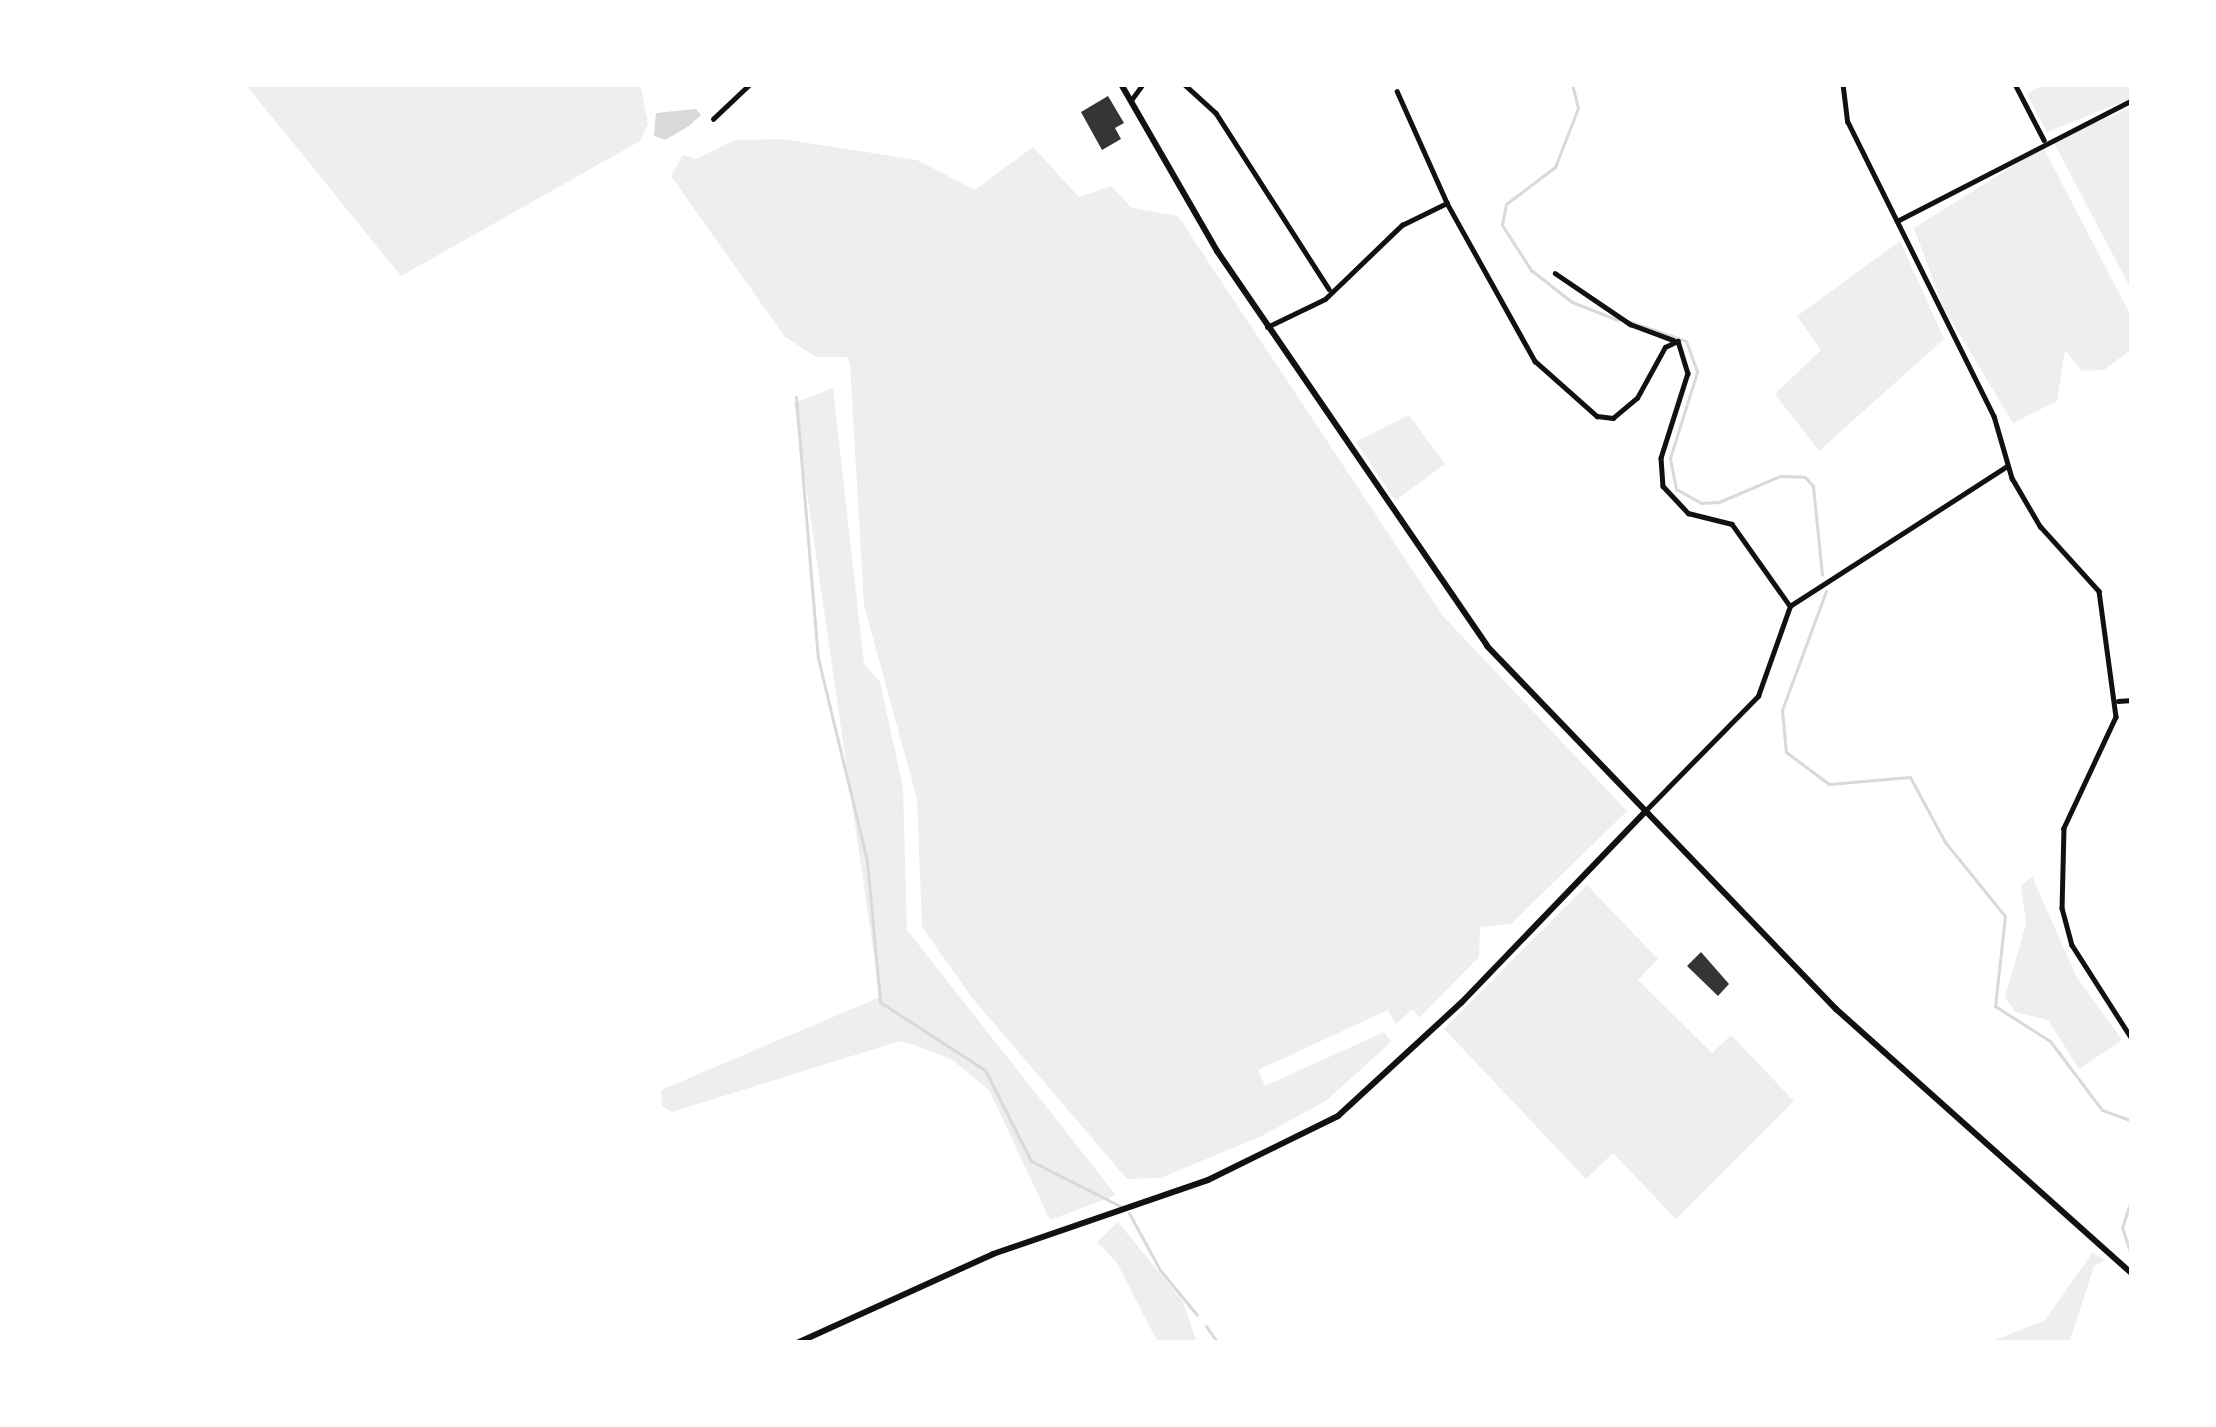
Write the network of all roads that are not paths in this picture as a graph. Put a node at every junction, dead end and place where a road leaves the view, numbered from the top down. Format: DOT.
graph roads {
  1 [pos="750,84"];
  2 [pos="1120,84"];
  3 [pos="1143,84"];
  4 [pos="1184,84"];
  5 [pos="1843,84"];
  6 [pos="2015,84"];
  7 [pos="1397,91"];
  8 [pos="2132,100"];
  9 [pos="1129,104"];
  10 [pos="713,119"];
  11 [pos="2044,140"];
  12 [pos="1447,203"];
  13 [pos="1898,221"];
  14 [pos="1556,273"];
  15 [pos="1329,290"];
  16 [pos="1267,327"];
  17 [pos="1673,340"];
  18 [pos="2008,466"];
  19 [pos="1790,606"];
  20 [pos="2132,700"];
  21 [pos="2118,701"];
  22 [pos="1646,811"];
  23 [pos="2132,1039"];
  24 [pos="2131,1272"];
  25 [pos="797,1343"];
  1 -- 10 [label="street"];
  2 -- 9 [label="street"];
  3 -- 9 [label="street"];
  4 -- 15 [label="street"];
  5 -- 13 [label="street"];
  6 -- 11 [label="street"];
  7 -- 12 [label="street"];
  8 -- 11 [label="street"];
  9 -- 16 [label="street"];
  11 -- 13 [label="street"];
  12 -- 15 [label="street"];
  12 -- 17 [label="street"];
  13 -- 18 [label="street"];
  14 -- 17 [label="street"];
  15 -- 16 [label="street"];
  16 -- 22 [label="street"];
  17 -- 19 [label="street"];
  18 -- 19 [label="street"];
  18 -- 21 [label="street"];
  19 -- 22 [label="street"];
  20 -- 21 [label="street"];
  21 -- 23 [label="street"];
  22 -- 24 [label="street"];
  22 -- 25 [label="street"];
}
